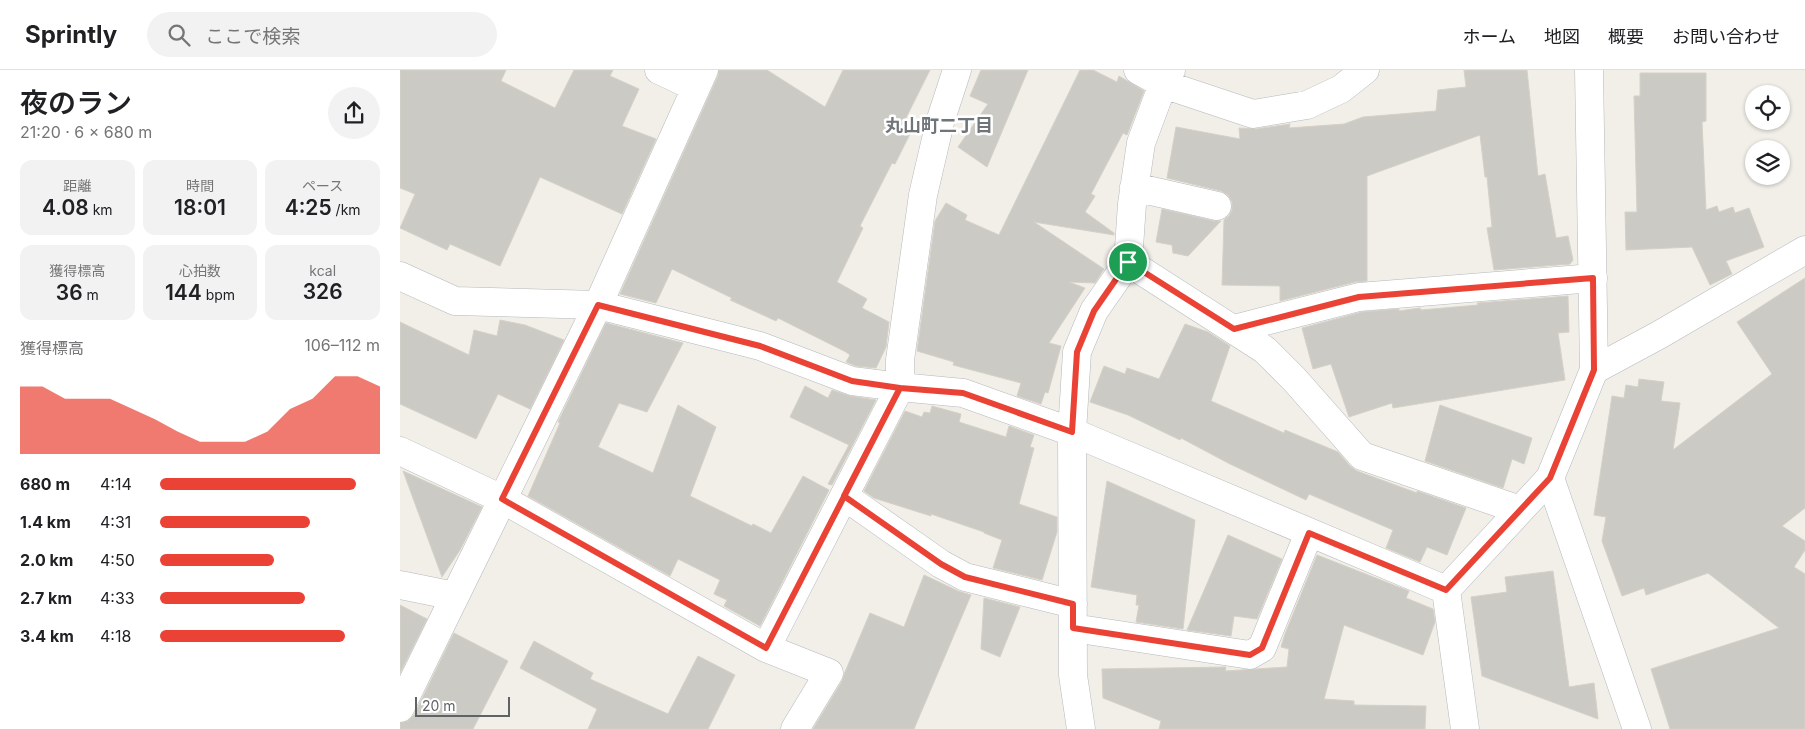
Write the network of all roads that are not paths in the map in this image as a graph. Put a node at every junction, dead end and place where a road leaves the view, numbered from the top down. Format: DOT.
graph roads {
  1 [pos="659,70"];
  2 [pos="957,70"];
  3 [pos="1138,70"];
  4 [pos="1365,70"];
  5 [pos="1590,70"];
  6 [pos="1167,77"];
  7 [pos="699,78"];
  8 [pos="1134,187"];
  9 [pos="1217,206"];
  10 [pos="1805,250"];
  11 [pos="1128,262"];
  12 [pos="400,276"];
  13 [pos="1593,278"];
  14 [pos="598,305"];
  15 [pos="1234,329"];
  16 [pos="1594,370"];
  17 [pos="900,388"];
  18 [pos="1072,432"];
  19 [pos="400,451"];
  20 [pos="1550,478"];
  21 [pos="844,496"];
  22 [pos="502,499"];
  23 [pos="1520,510"];
  24 [pos="1309,533"];
  25 [pos="400,585"];
  26 [pos="1446,590"];
  27 [pos="455,596"];
  28 [pos="1073,616"];
  29 [pos="766,648"];
  30 [pos="400,708"];
  31 [pos="795,729"];
  32 [pos="1081,729"];
  33 [pos="1465,729"];
  34 [pos="1636,729"];
  1 -- 7 [label="street"];
  2 -- 17 [label="street"];
  3 -- 6 [label="street"];
  4 -- 6 [label="street"];
  5 -- 13 [label="street"];
  6 -- 8 [label="street"];
  7 -- 14 [label="street"];
  8 -- 9 [label="street"];
  8 -- 11 [label="street"];
  10 -- 16 [label="street"];
  11 -- 15 [label="street"];
  11 -- 18 [label="street"];
  12 -- 14 [label="street"];
  13 -- 15 [label="street"];
  13 -- 16 [label="street"];
  14 -- 17 [label="street"];
  14 -- 22 [label="street"];
  15 -- 23 [label="street"];
  16 -- 20 [label="street"];
  17 -- 18 [label="street"];
  17 -- 21 [label="street"];
  18 -- 24 [label="street"];
  18 -- 28 [label="street"];
  19 -- 22 [label="street"];
  20 -- 23 [label="street"];
  20 -- 34 [label="street"];
  21 -- 28 [label="street"];
  21 -- 29 [label="street"];
  22 -- 27 [label="street"];
  22 -- 29 [label="street"];
  23 -- 26 [label="street"];
  24 -- 26 [label="street"];
  24 -- 28 [label="street"];
  25 -- 27 [label="street"];
  26 -- 33 [label="street"];
  27 -- 30 [label="street"];
  28 -- 32 [label="street"];
  29 -- 31 [label="street"];
}
